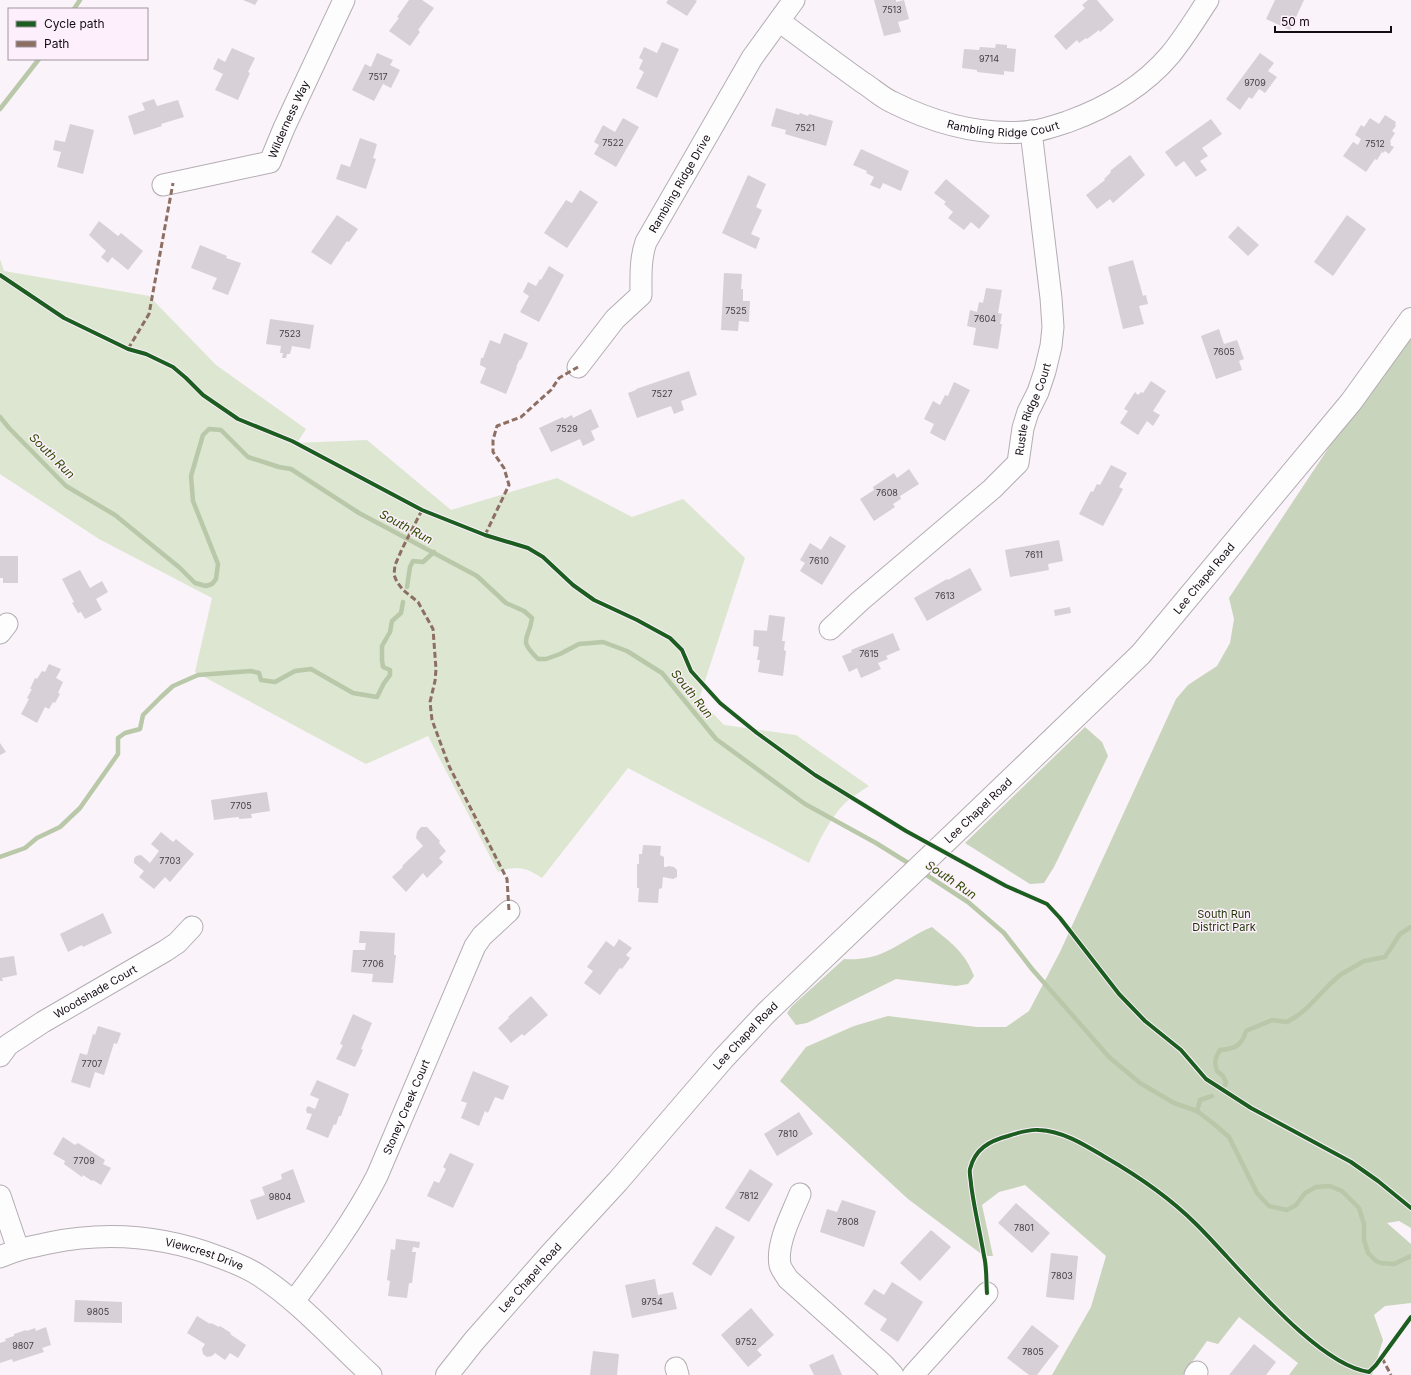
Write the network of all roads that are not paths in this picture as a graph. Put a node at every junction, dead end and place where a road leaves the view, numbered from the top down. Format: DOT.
graph roads {
  1 [pos="344,0"];
  2 [pos="794,0"];
  3 [pos="1208,0"];
  4 [pos="779,21"];
  5 [pos="1031,131"];
  6 [pos="163,185"];
  7 [pos="1411,319"];
  8 [pos="578,367"];
  9 [pos="830,629"];
  10 [pos="509,911"];
  11 [pos="192,927"];
  12 [pos="0,1056"];
  13 [pos="800,1194"];
  14 [pos="0,1196"];
  15 [pos="9,1253"];
  16 [pos="987,1293"];
  17 [pos="294,1301"];
  18 [pos="371,1375"];
  19 [pos="447,1375"];
  20 [pos="893,1375"];
  21 [pos="913,1375"];
  1 -- 6 [label="street, Wilderness Way"];
  2 -- 4 [label="street, Rambling Ridge Drive"];
  3 -- 5 [label="street, Rambling Ridge Court"];
  4 -- 5 [label="street, Rambling Ridge Court"];
  4 -- 8 [label="street, Rambling Ridge Drive"];
  5 -- 9 [label="street, Rustle Ridge Court"];
  7 -- 19 [label="main road, Lee Chapel Road"];
  10 -- 17 [label="street, Stoney Creek Court"];
  11 -- 12 [label="street, Woodshade Court"];
  13 -- 20 [label="street"];
  14 -- 15 [label="street"];
  15 -- 17 [label="street, Viewcrest Drive"];
  16 -- 21 [label="street"];
  17 -- 18 [label="street, Viewcrest Drive"];
}
